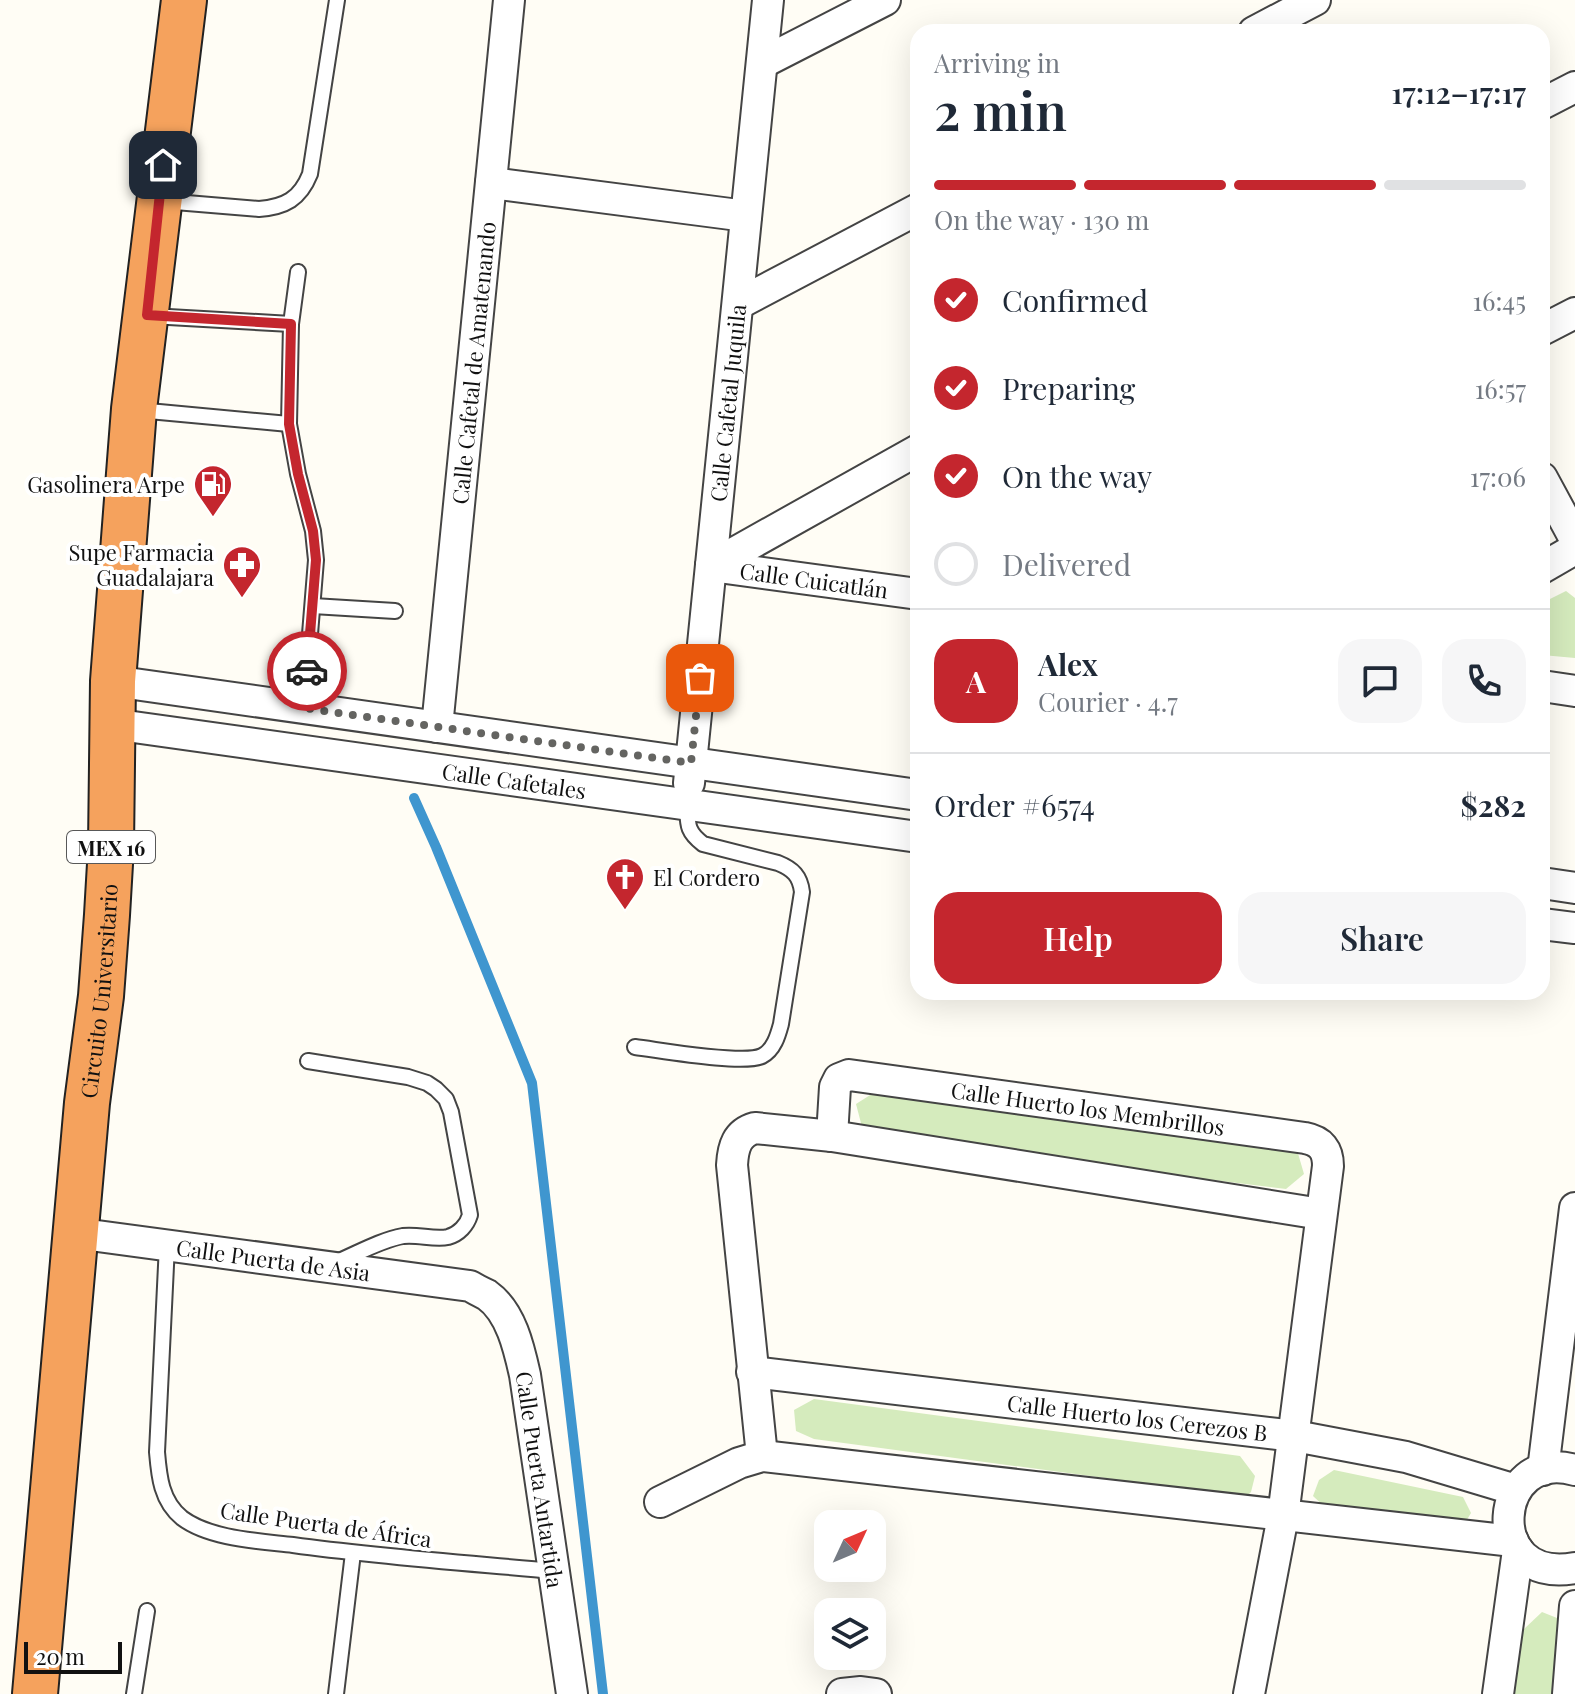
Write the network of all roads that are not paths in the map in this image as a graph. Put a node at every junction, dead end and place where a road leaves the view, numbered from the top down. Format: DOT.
graph roads {
  1 [pos="184,0"];
  2 [pos="337,0"];
  3 [pos="768,0"];
  4 [pos="885,0"];
  5 [pos="499,1"];
  6 [pos="1302,11"];
  7 [pos="1272,24"];
  8 [pos="762,63"];
  9 [pos="1575,87"];
  10 [pos="1550,100"];
  11 [pos="491,183"];
  12 [pos="159,201"];
  13 [pos="910,213"];
  14 [pos="746,216"];
  15 [pos="298,272"];
  16 [pos="738,304"];
  17 [pos="1575,313"];
  18 [pos="147,315"];
  19 [pos="291,324"];
  20 [pos="1550,326"];
  21 [pos="134,409"];
  22 [pos="289,424"];
  23 [pos="910,454"];
  24 [pos="1550,493"];
  25 [pos="1575,539"];
  26 [pos="1575,549"];
  27 [pos="1550,563"];
  28 [pos="711,566"];
  29 [pos="910,593"];
  30 [pos="313,606"];
  31 [pos="395,611"];
  32 [pos="113,681"];
  33 [pos="1550,687"];
  34 [pos="1575,691"];
  35 [pos="304,708"];
  36 [pos="112,724"];
  37 [pos="437,727"];
  38 [pos="691,763"];
  39 [pos="910,794"];
  40 [pos="687,804"];
  41 [pos="910,836"];
  42 [pos="1550,884"];
  43 [pos="1575,888"];
  44 [pos="1550,925"];
  45 [pos="1575,928"];
  46 [pos="635,1047"];
  47 [pos="308,1061"];
  48 [pos="832,1136"];
  49 [pos="1575,1208"];
  50 [pos="1321,1214"];
  51 [pos="75,1233"];
  52 [pos="167,1245"];
  53 [pos="326,1267"];
  54 [pos="470,1286"];
  55 [pos="752,1372"];
  56 [pos="1295,1436"];
  57 [pos="762,1456"];
  58 [pos="1543,1470"];
  59 [pos="1575,1470"];
  60 [pos="1516,1490"];
  61 [pos="660,1502"];
  62 [pos="1283,1516"];
  63 [pos="1515,1546"];
  64 [pos="353,1553"];
  65 [pos="1575,1568"];
  66 [pos="555,1571"];
  67 [pos="1575,1606"];
  68 [pos="147,1611"];
  69 [pos="35,1694"];
  70 [pos="134,1694"];
  71 [pos="336,1694"];
  72 [pos="572,1694"];
  73 [pos="842,1694"];
  74 [pos="876,1694"];
  75 [pos="1249,1694"];
  76 [pos="1498,1694"];
  77 [pos="1568,1694"];
  1 -- 12 [label="highway, Circuito Universitario / MEX 16"];
  2 -- 12 [label="lane"];
  3 -- 8 [label="street, Calle Cafetal Juquila"];
  4 -- 8 [label="street"];
  5 -- 11 [label="street, Calle Cafetal de Amatenando"];
  6 -- 7 [label="street"];
  8 -- 14 [label="street, Calle Cafetal Juquila"];
  9 -- 10 [label="street"];
  11 -- 14 [label="street"];
  11 -- 37 [label="street, Calle Cafetal de Amatenando"];
  12 -- 18 [label="highway, Circuito Universitario / MEX 16"];
  13 -- 16 [label="street"];
  14 -- 16 [label="street, Calle Cafetal Juquila"];
  15 -- 19 [label="lane"];
  16 -- 28 [label="street, Calle Cafetal Juquila"];
  17 -- 20 [label="street"];
  18 -- 19 [label="lane"];
  18 -- 21 [label="highway, Circuito Universitario / MEX 16"];
  19 -- 22 [label="lane"];
  21 -- 22 [label="lane"];
  21 -- 32 [label="highway, Circuito Universitario / MEX 16"];
  22 -- 30 [label="lane"];
  23 -- 28 [label="street"];
  24 -- 25 [label="street"];
  26 -- 27 [label="street"];
  28 -- 29 [label="street, Calle Cuicatlán"];
  28 -- 38 [label="street, Calle Cafetal Juquila"];
  30 -- 31 [label="lane"];
  30 -- 35 [label="lane"];
  32 -- 35 [label="street, Calle Cafetales"];
  32 -- 36 [label="highway, Circuito Universitario / MEX 16"];
  33 -- 34 [label="street"];
  35 -- 37 [label="street, Calle Cafetales"];
  36 -- 40 [label="street, Calle Cafetales"];
  36 -- 51 [label="highway, Circuito Universitario / MEX 16"];
  37 -- 38 [label="street, Calle Cafetales"];
  38 -- 39 [label="street, Calle Cafetales"];
  38 -- 40 [label="street, Calle Cafetal Juquila"];
  40 -- 41 [label="street, Calle Cafetales"];
  40 -- 46 [label="lane"];
  42 -- 43 [label="street"];
  44 -- 45 [label="street"];
  47 -- 53 [label="lane"];
  48 -- 50 [label="street"];
  48 -- 50 [label="street, Calle Huerto los Membrillos"];
  48 -- 55 [label="street"];
  49 -- 58 [label="street"];
  50 -- 56 [label="street, Calle Huerto los Membrillos"];
  51 -- 52 [label="street, Calle Puerta de Asia"];
  51 -- 69 [label="highway, Circuito Universitario / MEX 16"];
  52 -- 53 [label="street, Calle Puerta de Asia"];
  52 -- 64 [label="lane, Calle Puerta de África"];
  53 -- 54 [label="street, Calle Puerta de Asia"];
  54 -- 66 [label="street, Calle Puerta Antartida"];
  55 -- 56 [label="street, Calle Huerto los Cerezos B"];
  55 -- 57 [label="street"];
  56 -- 60 [label="street, Calle Huerto los Cerezos B"];
  56 -- 62 [label="street, Calle Huerto los Membrillos"];
  57 -- 61 [label="street"];
  57 -- 62 [label="street"];
  58 -- 59 [label="street"];
  58 -- 60 [label="street"];
  60 -- 63 [label="street"];
  62 -- 63 [label="street"];
  62 -- 75 [label="street, Calle Huerto los Membrillos"];
  63 -- 65 [label="street"];
  63 -- 76 [label="street"];
  64 -- 66 [label="lane, Calle Puerta de África"];
  64 -- 71 [label="lane"];
  66 -- 72 [label="street, Calle Puerta Antartida"];
  67 -- 77 [label="street"];
  68 -- 70 [label="lane"];
  73 -- 74 [label="street"];
}
